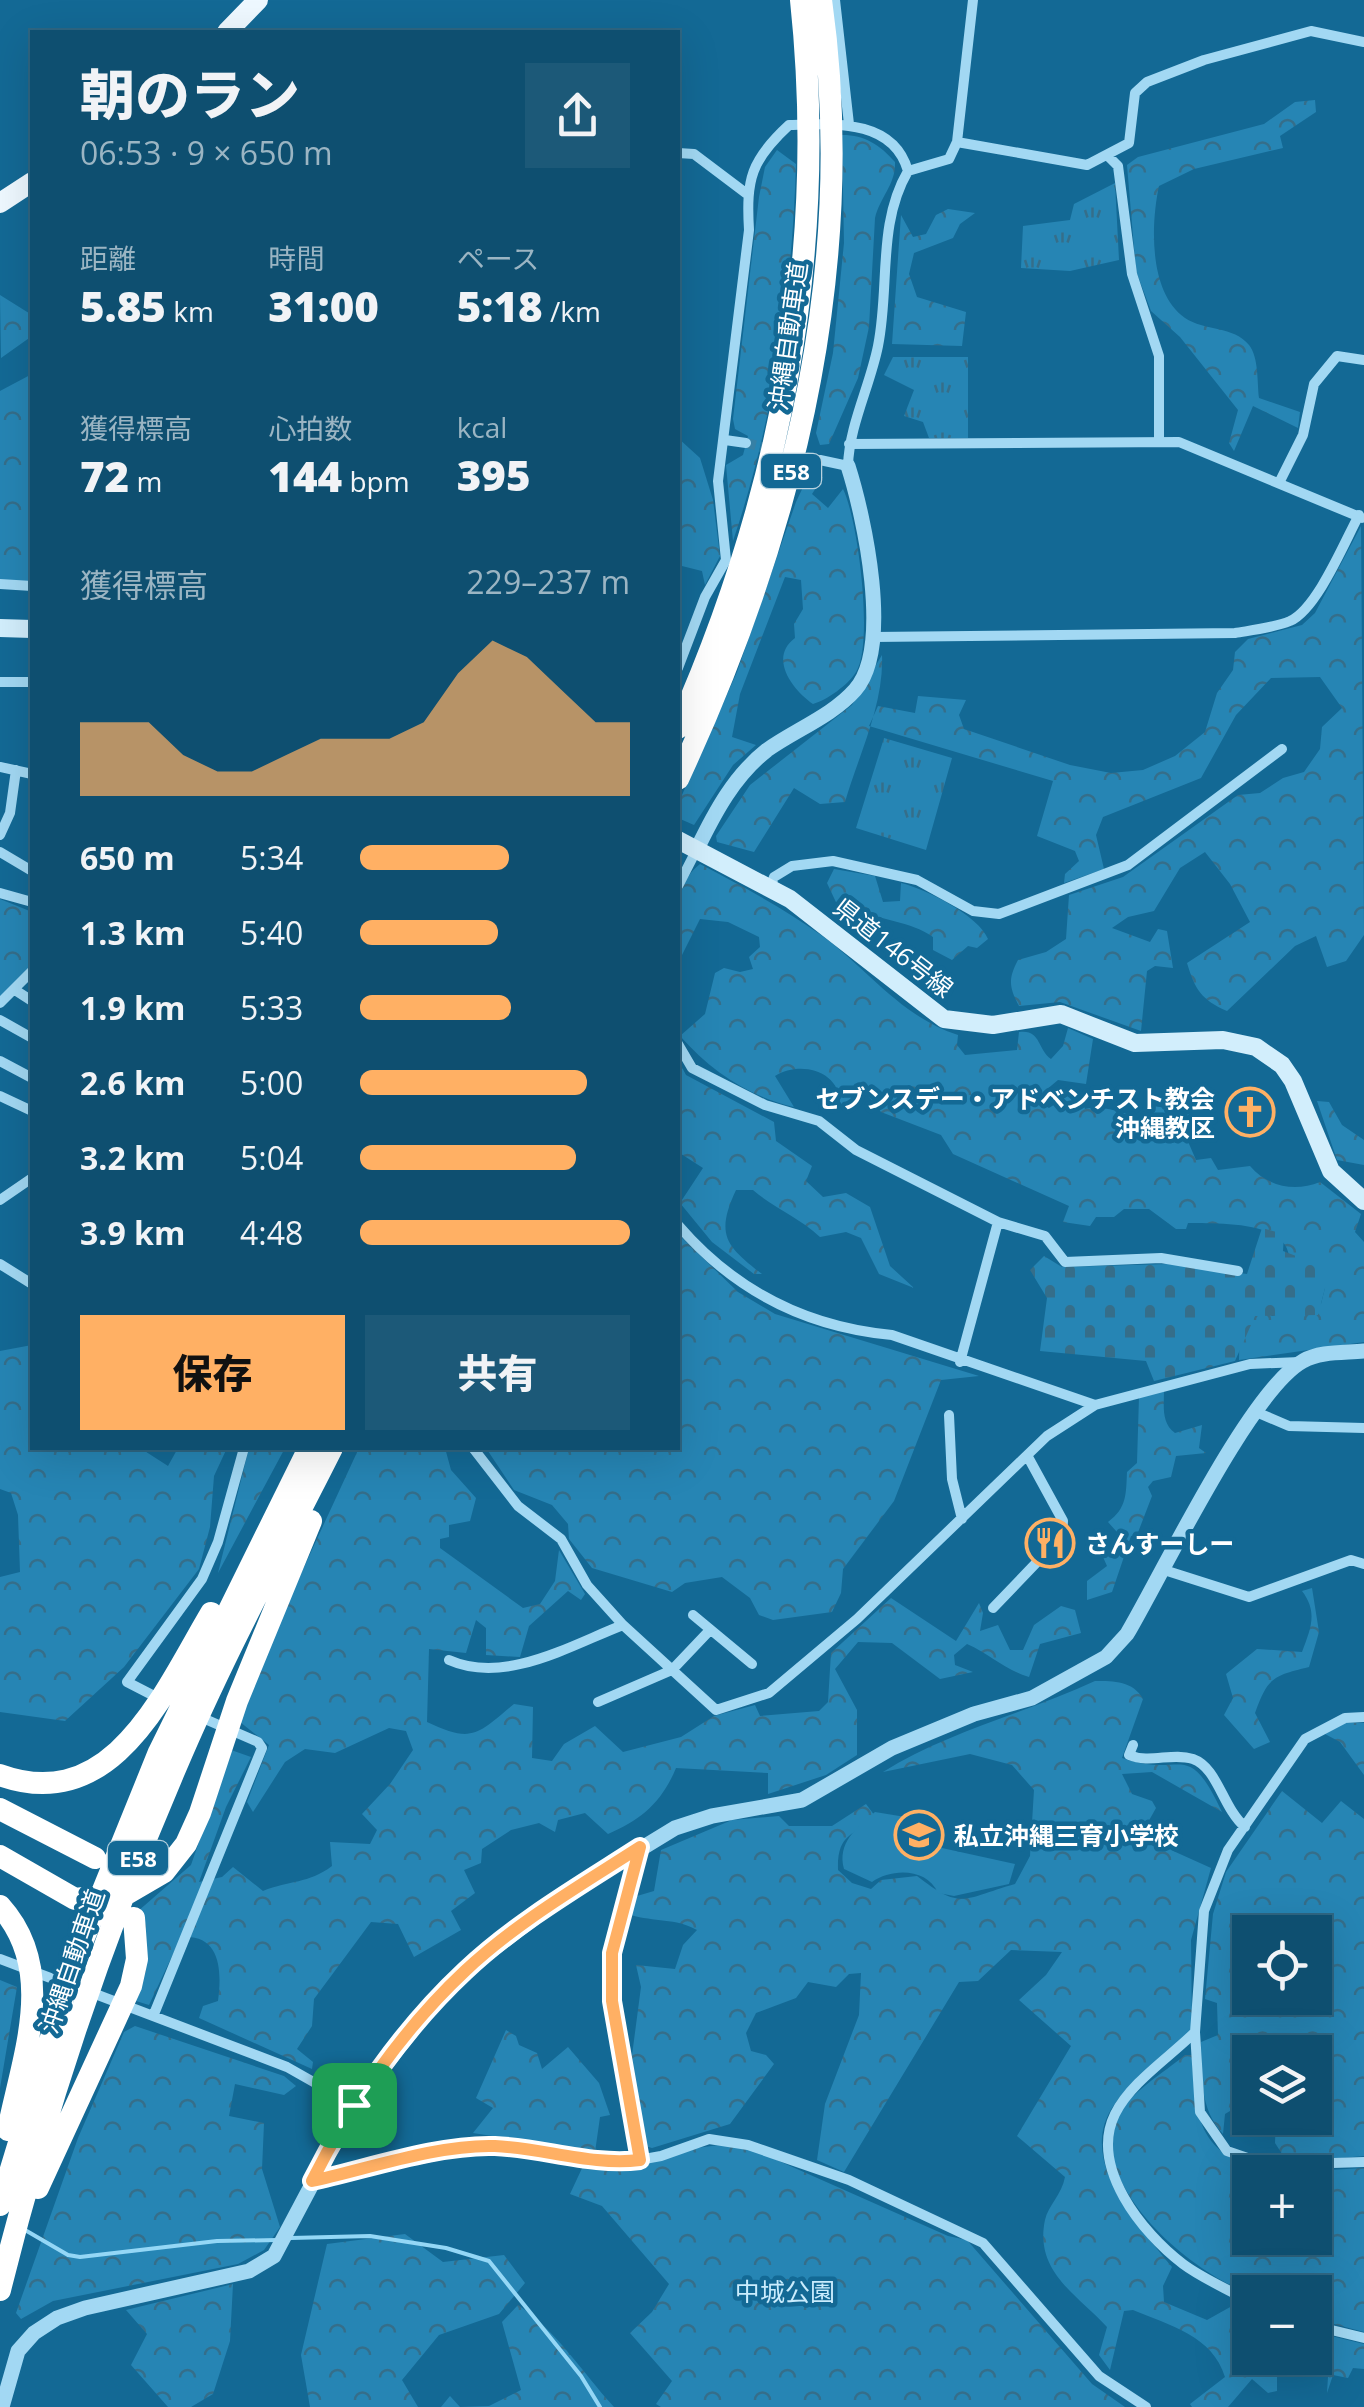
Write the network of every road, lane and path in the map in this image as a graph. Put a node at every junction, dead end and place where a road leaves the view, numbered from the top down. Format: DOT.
graph roads {
  1 [pos="258,0"];
  2 [pos="801,0"];
  3 [pos="821,0"];
  4 [pos="835,0"];
  5 [pos="973,0"];
  6 [pos="229,30"];
  7 [pos="1364,42"];
  8 [pos="849,124"];
  9 [pos="957,142"];
  10 [pos="819,148"];
  11 [pos="680,154"];
  12 [pos="1108,156"];
  13 [pos="908,171"];
  14 [pos="29,189"];
  15 [pos="747,194"];
  16 [pos="0,203"];
  17 [pos="1364,360"];
  18 [pos="726,440"];
  19 [pos="1159,441"];
  20 [pos="746,444"];
  21 [pos="848,444"];
  22 [pos="820,460"];
  23 [pos="848,466"];
  24 [pos="1280,482"];
  25 [pos="1361,517"];
  26 [pos="0,584"];
  27 [pos="30,586"];
  28 [pos="0,628"];
  29 [pos="30,629"];
  30 [pos="874,637"];
  31 [pos="680,663"];
  32 [pos="0,682"];
  33 [pos="30,682"];
  34 [pos="680,723"];
  35 [pos="1282,749"];
  36 [pos="0,767"];
  37 [pos="16,770"];
  38 [pos="680,773"];
  39 [pos="30,774"];
  40 [pos="0,836"];
  41 [pos="686,844"];
  42 [pos="0,852"];
  43 [pos="30,869"];
  44 [pos="680,876"];
  45 [pos="770,888"];
  46 [pos="0,893"];
  47 [pos="30,901"];
  48 [pos="30,973"];
  49 [pos="15,990"];
  50 [pos="30,1000"];
  51 [pos="0,1002"];
  52 [pos="0,1020"];
  53 [pos="30,1037"];
  54 [pos="680,1047"];
  55 [pos="0,1061"];
  56 [pos="30,1077"];
  57 [pos="0,1096"];
  58 [pos="30,1109"];
  59 [pos="30,1179"];
  60 [pos="0,1200"];
  61 [pos="1364,1201"];
  62 [pos="998,1222"];
  63 [pos="680,1227"];
  64 [pos="0,1264"];
  65 [pos="1238,1271"];
  66 [pos="30,1283"];
  67 [pos="1364,1351"];
  68 [pos="960,1362"];
  69 [pos="1300,1362"];
  70 [pos="1095,1405"];
  71 [pos="1256,1412"];
  72 [pos="949,1415"];
  73 [pos="1364,1428"];
  74 [pos="243,1450"];
  75 [pos="308,1450"];
  76 [pos="333,1450"];
  77 [pos="334,1450"];
  78 [pos="475,1450"];
  79 [pos="1028,1457"];
  80 [pos="962,1519"];
  81 [pos="255,1552"];
  82 [pos="1364,1564"];
  83 [pos="1161,1570"];
  84 [pos="993,1608"];
  85 [pos="692,1615"];
  86 [pos="623,1624"];
  87 [pos="710,1630"];
  88 [pos="449,1660"];
  89 [pos="752,1664"];
  90 [pos="672,1670"];
  91 [pos="598,1702"];
  92 [pos="1364,1718"];
  93 [pos="1133,1745"];
  94 [pos="0,1774"];
  95 [pos="0,1808"];
  96 [pos="1245,1827"];
  97 [pos="640,1847"];
  98 [pos="0,1856"];
  99 [pos="94,1858"];
  100 [pos="0,1906"];
  101 [pos="134,1918"];
  102 [pos="0,1959"];
  103 [pos="148,2012"];
  104 [pos="1196,2032"];
  105 [pos="354,2105"];
  106 [pos="640,2160"];
  107 [pos="1364,2162"];
  108 [pos="0,2168"];
  109 [pos="312,2181"];
  110 [pos="0,2205"];
  111 [pos="0,2291"];
  112 [pos="1232,2292"];
  113 [pos="1332,2330"];
  114 [pos="1364,2338"];
  115 [pos="2,2407"];
  116 [pos="1146,2407"];
  1 -- 6 [label="main road"];
  2 -- 10 [label="highway, 沖縄自動車道 / E58"];
  3 -- 10 [label="highway, 沖縄自動車道 / E58"];
  4 -- 8 [label="street"];
  5 -- 9 [label="street"];
  7 -- 12 [label="street"];
  8 -- 13 [label="street"];
  8 -- 15 [label="street"];
  9 -- 12 [label="street"];
  9 -- 13 [label="street"];
  10 -- 34 [label="highway, 沖縄自動車道 / E58"];
  10 -- 38 [label="highway, 沖縄自動車道 / E58"];
  11 -- 15 [label="street"];
  12 -- 19 [label="street"];
  13 -- 21 [label="street"];
  14 -- 16 [label="main road"];
  15 -- 18 [label="street"];
  17 -- 24 [label="street"];
  18 -- 20 [label="street"];
  18 -- 31 [label="street"];
  19 -- 21 [label="street"];
  19 -- 24 [label="street"];
  21 -- 23 [label="street"];
  22 -- 23 [label="street"];
  23 -- 30 [label="street"];
  24 -- 25 [label="street"];
  25 -- 30 [label="street"];
  26 -- 27 [label="street"];
  28 -- 29 [label="main road"];
  30 -- 41 [label="street"];
  32 -- 33 [label="street"];
  35 -- 45 [label="street"];
  36 -- 37 [label="street"];
  37 -- 39 [label="street"];
  37 -- 40 [label="street"];
  41 -- 44 [label="street"];
  41 -- 45 [label="main road, 県道146号線"];
  42 -- 43 [label="street"];
  45 -- 61 [label="main road, 県道146号線"];
  46 -- 47 [label="street"];
  48 -- 49 [label="street"];
  49 -- 50 [label="street"];
  49 -- 51 [label="street"];
  52 -- 53 [label="street"];
  54 -- 62 [label="street"];
  55 -- 56 [label="street"];
  57 -- 58 [label="street"];
  59 -- 60 [label="street"];
  62 -- 65 [label="street"];
  62 -- 68 [label="street"];
  63 -- 68 [label="street"];
  64 -- 66 [label="street"];
  67 -- 69 [label="street"];
  68 -- 70 [label="street"];
  69 -- 70 [label="street"];
  69 -- 71 [label="street"];
  70 -- 79 [label="street"];
  71 -- 73 [label="street"];
  71 -- 83 [label="street"];
  72 -- 80 [label="street"];
  74 -- 103 [label="street"];
  75 -- 81 [label="highway, 沖縄自動車道 / E58"];
  76 -- 111 [label="highway, 沖縄自動車道 / E58"];
  77 -- 98 [label="highway"];
  78 -- 86 [label="street"];
  79 -- 80 [label="street"];
  79 -- 84 [label="street"];
  80 -- 90 [label="street"];
  81 -- 94 [label="highway"];
  81 -- 110 [label="highway, 沖縄自動車道 / E58"];
  82 -- 83 [label="street"];
  83 -- 97 [label="street"];
  85 -- 87 [label="street"];
  86 -- 88 [label="street"];
  86 -- 90 [label="street"];
  87 -- 89 [label="street"];
  87 -- 90 [label="street"];
  90 -- 91 [label="street"];
  92 -- 96 [label="street"];
  93 -- 96 [label="street"];
  95 -- 99 [label="highway"];
  96 -- 104 [label="street"];
  97 -- 105 [label="street"];
  97 -- 106 [label="street"];
  100 -- 108 [label="highway"];
  101 -- 111 [label="highway"];
  102 -- 103 [label="street"];
  103 -- 105 [label="street"];
  104 -- 107 [label="street"];
  104 -- 112 [label="street"];
  105 -- 109 [label="street"];
  106 -- 109 [label="street"];
  106 -- 116 [label="street"];
  109 -- 115 [label="street"];
  113 -- 114 [label="street"];
}
